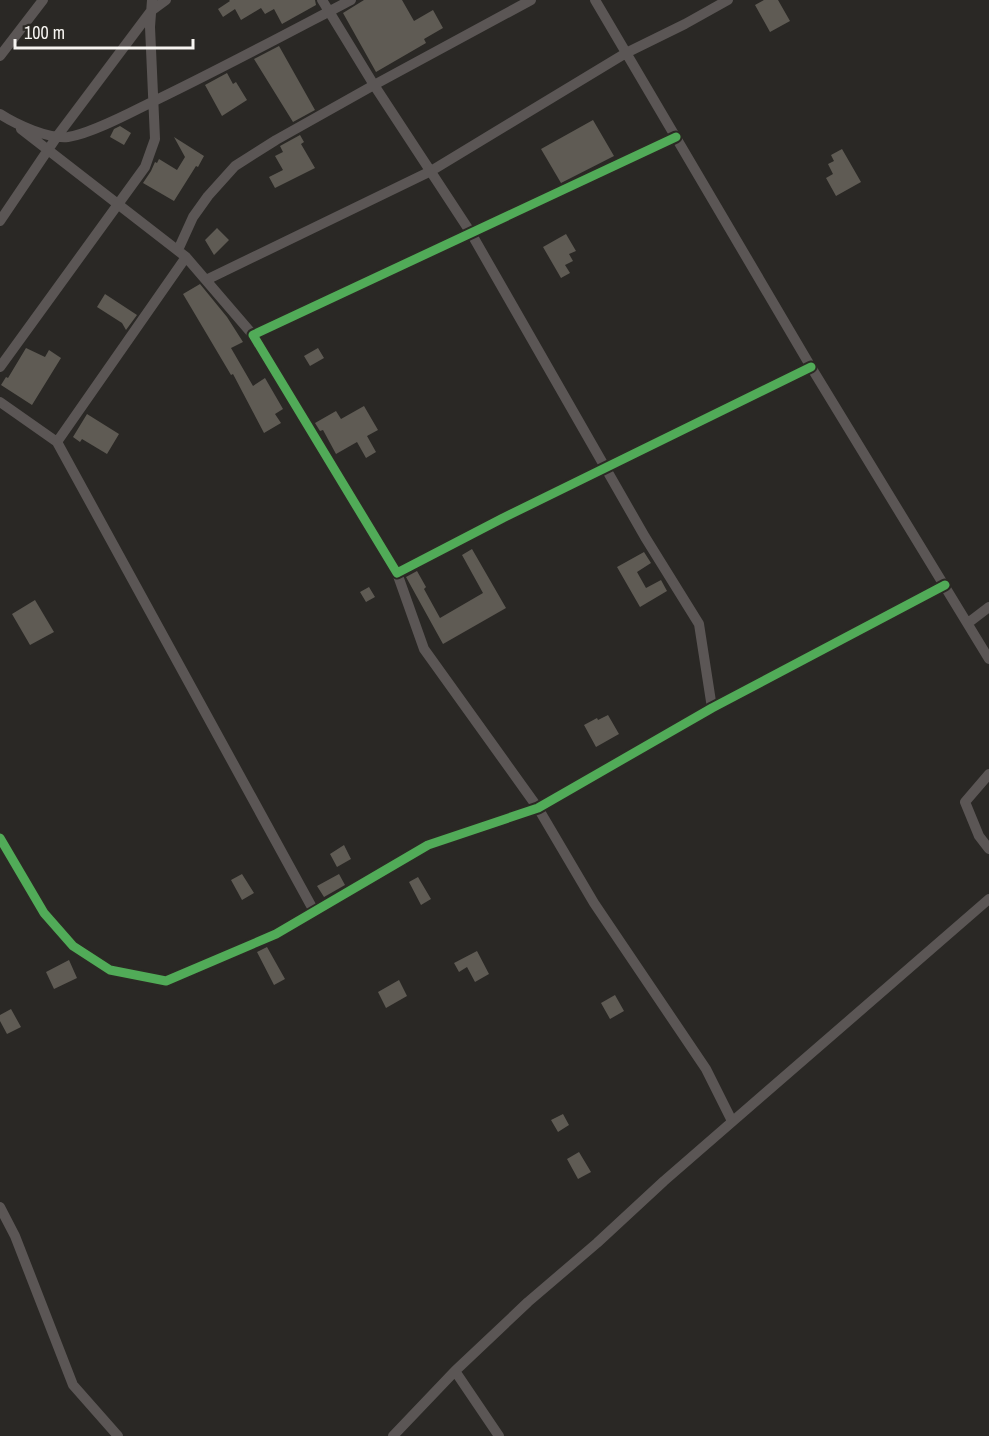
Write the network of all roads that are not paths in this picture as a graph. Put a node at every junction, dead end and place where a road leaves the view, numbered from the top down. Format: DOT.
graph roads {
  1 [pos="43,0"];
  2 [pos="166,0"];
  3 [pos="322,0"];
  4 [pos="351,0"];
  5 [pos="531,0"];
  6 [pos="595,0"];
  7 [pos="728,0"];
  8 [pos="152,5"];
  9 [pos="329,11"];
  10 [pos="626,53"];
  11 [pos="0,56"];
  12 [pos="374,85"];
  13 [pos="152,102"];
  14 [pos="0,114"];
  15 [pos="13,122"];
  16 [pos="58,135"];
  17 [pos="676,137"];
  18 [pos="49,150"];
  19 [pos="431,171"];
  20 [pos="118,204"];
  21 [pos="0,221"];
  22 [pos="471,233"];
  23 [pos="182,254"];
  24 [pos="206,280"];
  25 [pos="253,335"];
  26 [pos="0,367"];
  27 [pos="811,367"];
  28 [pos="0,402"];
  29 [pos="57,442"];
  30 [pos="607,467"];
  31 [pos="397,573"];
  32 [pos="945,585"];
  33 [pos="989,607"];
  34 [pos="968,623"];
  35 [pos="989,659"];
  36 [pos="712,708"];
  37 [pos="989,774"];
  38 [pos="538,808"];
  39 [pos="0,838"];
  40 [pos="989,849"];
  41 [pos="989,899"];
  42 [pos="314,911"];
  43 [pos="732,1121"];
  44 [pos="0,1207"];
  45 [pos="455,1371"];
  46 [pos="118,1436"];
  47 [pos="393,1436"];
  48 [pos="499,1436"];
  1 -- 11 [label="street"];
  2 -- 8 [label="street"];
  3 -- 9 [label="street"];
  4 -- 9 [label="street"];
  5 -- 12 [label="street"];
  6 -- 10 [label="street"];
  7 -- 10 [label="street"];
  8 -- 13 [label="street"];
  8 -- 16 [label="street"];
  9 -- 12 [label="street"];
  9 -- 13 [label="street"];
  10 -- 17 [label="street"];
  10 -- 19 [label="street"];
  12 -- 19 [label="street"];
  12 -- 23 [label="street"];
  13 -- 16 [label="street"];
  13 -- 20 [label="street"];
  14 -- 15 [label="street"];
  15 -- 16 [label="street"];
  15 -- 18 [label="street"];
  16 -- 18 [label="street"];
  17 -- 22 [label="street"];
  17 -- 27 [label="street"];
  18 -- 20 [label="street"];
  18 -- 21 [label="street"];
  19 -- 22 [label="street"];
  19 -- 24 [label="street"];
  20 -- 23 [label="street"];
  20 -- 26 [label="street"];
  22 -- 25 [label="street"];
  22 -- 30 [label="street"];
  23 -- 24 [label="street"];
  23 -- 29 [label="street"];
  24 -- 25 [label="street"];
  25 -- 31 [label="street"];
  27 -- 30 [label="street"];
  27 -- 32 [label="street"];
  28 -- 29 [label="street"];
  29 -- 42 [label="street"];
  30 -- 31 [label="street"];
  30 -- 36 [label="street"];
  31 -- 38 [label="street"];
  32 -- 34 [label="street"];
  32 -- 36 [label="street"];
  33 -- 34 [label="street"];
  34 -- 35 [label="street"];
  36 -- 38 [label="street"];
  37 -- 40 [label="street"];
  38 -- 42 [label="street"];
  38 -- 43 [label="street"];
  39 -- 42 [label="street"];
  41 -- 43 [label="street"];
  43 -- 45 [label="street"];
  44 -- 46 [label="street"];
  45 -- 47 [label="street"];
  45 -- 48 [label="street"];
}
